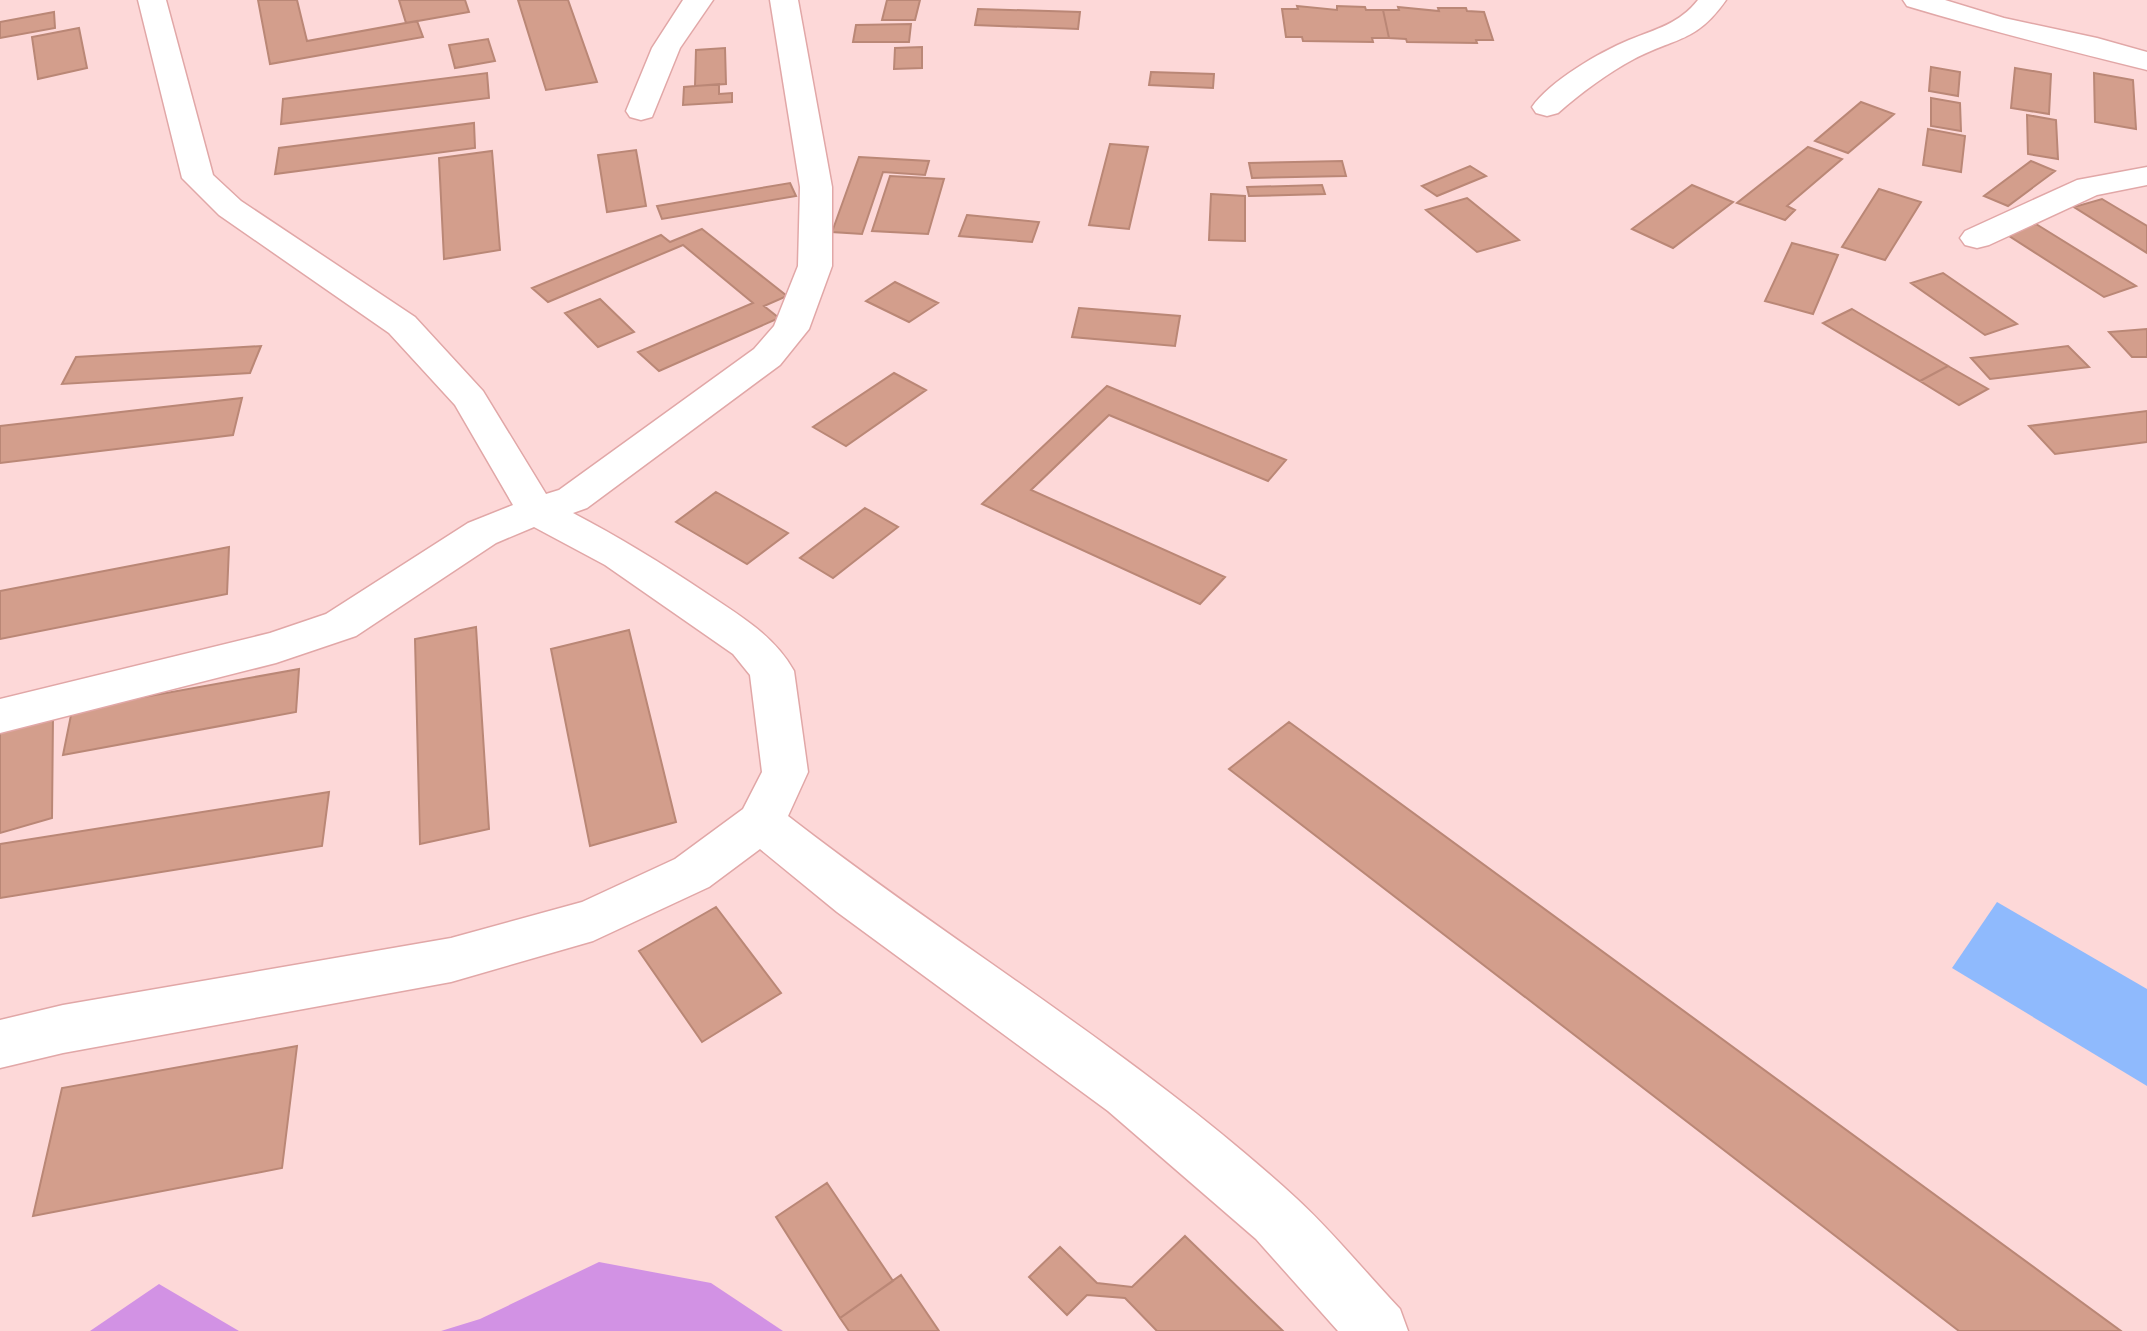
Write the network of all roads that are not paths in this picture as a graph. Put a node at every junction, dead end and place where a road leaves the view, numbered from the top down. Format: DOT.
graph roads {
  1 [pos="152,0"];
  2 [pos="699,0"];
  3 [pos="784,0"];
  4 [pos="1712,0"];
  5 [pos="1917,0"];
  6 [pos="2147,61"];
  7 [pos="1547,107"];
  8 [pos="641,111"];
  9 [pos="2147,176"];
  10 [pos="1977,238"];
  11 [pos="536,511"];
  12 [pos="0,716"];
  13 [pos="761,822"];
  14 [pos="0,1044"];
  15 [pos="1378,1331"];
  1 -- 11 [label="street"];
  2 -- 8 [label="street"];
  3 -- 11 [label="street"];
  4 -- 7 [label="street"];
  5 -- 6 [label="street"];
  9 -- 10 [label="street"];
  11 -- 12 [label="street"];
  11 -- 13 [label="street"];
  13 -- 14 [label="street"];
  13 -- 15 [label="street"];
}
